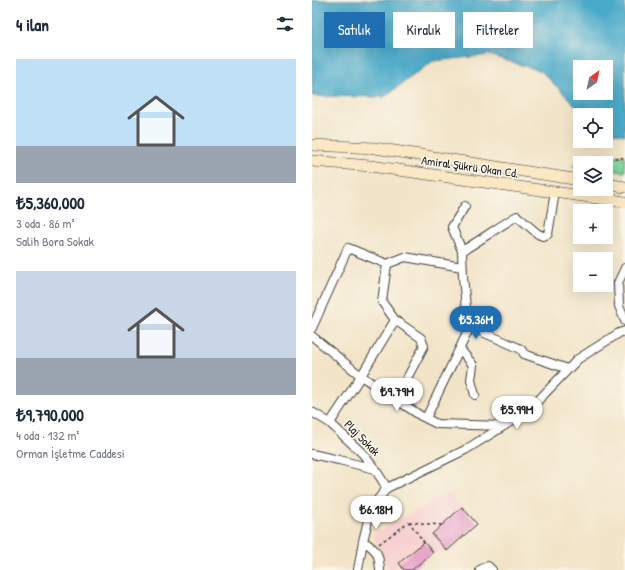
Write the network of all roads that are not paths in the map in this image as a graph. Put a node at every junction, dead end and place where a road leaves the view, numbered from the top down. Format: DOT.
graph roads {
  1 [pos="312,145"];
  2 [pos="312,161"];
  3 [pos="573,179"];
  4 [pos="613,185"];
  5 [pos="625,187"];
  6 [pos="555,192"];
  7 [pos="625,202"];
  8 [pos="465,206"];
  9 [pos="462,250"];
  10 [pos="387,264"];
  11 [pos="462,267"];
  12 [pos="625,268"];
  13 [pos="622,296"];
  14 [pos="395,320"];
  15 [pos="625,321"];
  16 [pos="471,325"];
  17 [pos="312,328"];
  18 [pos="625,332"];
  19 [pos="312,336"];
  20 [pos="460,349"];
  21 [pos="568,369"];
  22 [pos="361,376"];
  23 [pos="475,395"];
  24 [pos="396,399"];
  25 [pos="312,412"];
  26 [pos="426,418"];
  27 [pos="330,423"];
  28 [pos="504,426"];
  29 [pos="312,454"];
  30 [pos="375,469"];
  31 [pos="387,488"];
  32 [pos="363,541"];
  33 [pos="358,570"];
  34 [pos="380,570"];
  35 [pos="480,570"];
  36 [pos="492,570"];
  1 -- 3 [label="main road, Amiral Şükrü Okan Cd."];
  2 -- 6 [label="main road, Amiral Şükrü Okan Cd."];
  4 -- 5 [label="main road"];
  6 -- 7 [label="main road, Amiral Şükrü Okan Cd."];
  6 -- 9 [label="street"];
  8 -- 9 [label="street"];
  9 -- 11 [label="street"];
  10 -- 11 [label="street"];
  10 -- 14 [label="street"];
  10 -- 17 [label="street"];
  11 -- 16 [label="street"];
  12 -- 13 [label="street"];
  13 -- 15 [label="street"];
  14 -- 22 [label="street"];
  14 -- 24 [label="street"];
  16 -- 20 [label="street"];
  16 -- 21 [label="street"];
  18 -- 21 [label="street"];
  19 -- 22 [label="street"];
  20 -- 23 [label="street"];
  20 -- 26 [label="street"];
  21 -- 28 [label="street"];
  22 -- 24 [label="street"];
  22 -- 27 [label="street"];
  24 -- 26 [label="street"];
  25 -- 27 [label="street, Plaj Sokak"];
  26 -- 28 [label="street"];
  27 -- 30 [label="street, Plaj Sokak"];
  28 -- 31 [label="street"];
  29 -- 30 [label="street"];
  30 -- 31 [label="street, Plaj Sokak"];
  31 -- 32 [label="street"];
  32 -- 33 [label="street"];
  32 -- 34 [label="street"];
  35 -- 36 [label="street"];
}
